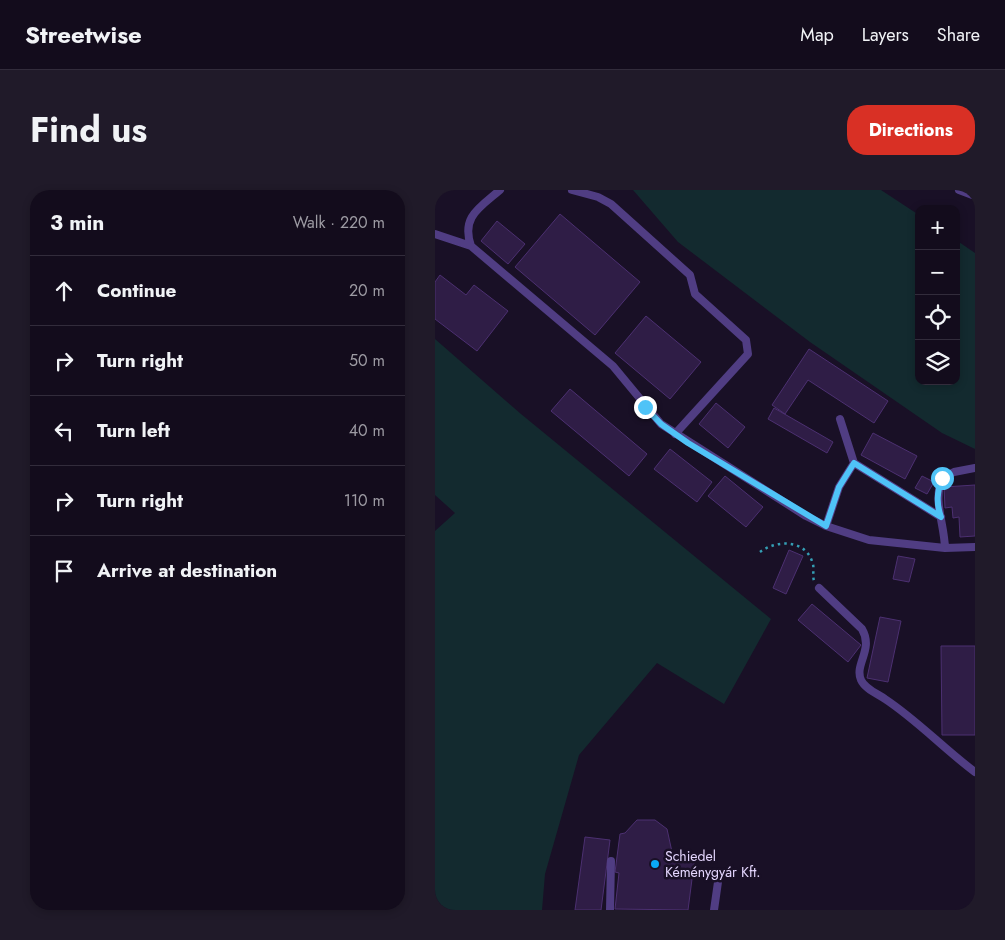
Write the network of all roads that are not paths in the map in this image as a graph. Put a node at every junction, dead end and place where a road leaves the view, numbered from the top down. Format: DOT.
graph roads {
  1 [pos="500,190"];
  2 [pos="572,190"];
  3 [pos="959,190"];
  4 [pos="975,196"];
  5 [pos="435,234"];
  6 [pos="471,246"];
  7 [pos="840,420"];
  8 [pos="675,434"];
  9 [pos="854,463"];
  10 [pos="975,468"];
  11 [pos="941,517"];
  12 [pos="826,526"];
  13 [pos="975,547"];
  14 [pos="945,548"];
  15 [pos="819,588"];
  16 [pos="975,772"];
  17 [pos="611,861"];
  18 [pos="718,882"];
  19 [pos="610,910"];
  20 [pos="714,910"];
  1 -- 6 [label="lane"];
  2 -- 8 [label="lane"];
  3 -- 4 [label="lane"];
  5 -- 6 [label="lane"];
  6 -- 8 [label="lane"];
  7 -- 9 [label="lane"];
  8 -- 12 [label="lane"];
  9 -- 11 [label="lane"];
  9 -- 12 [label="lane"];
  10 -- 11 [label="lane"];
  11 -- 14 [label="lane"];
  12 -- 14 [label="lane"];
  13 -- 14 [label="lane"];
  15 -- 16 [label="lane"];
  17 -- 19 [label="lane"];
  18 -- 20 [label="lane"];
}
